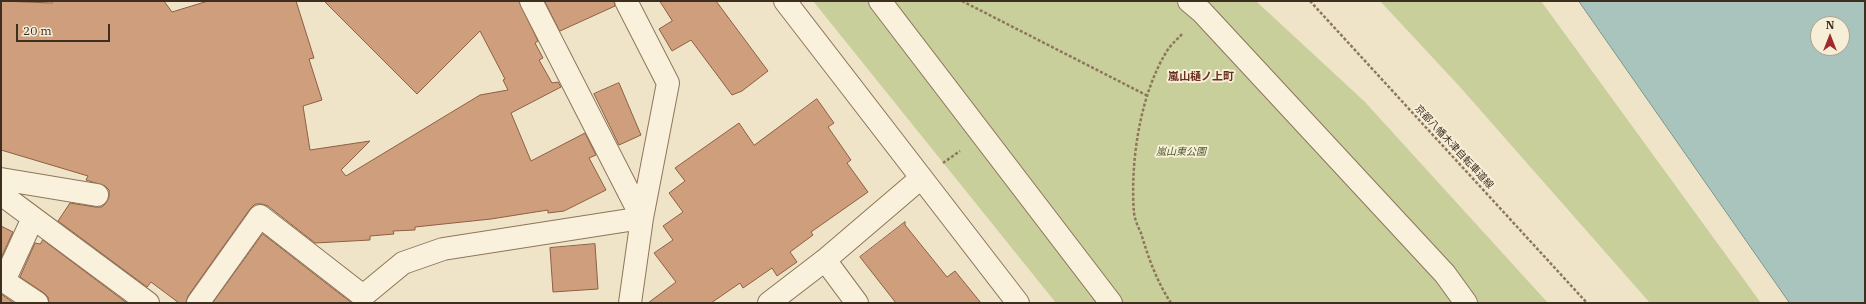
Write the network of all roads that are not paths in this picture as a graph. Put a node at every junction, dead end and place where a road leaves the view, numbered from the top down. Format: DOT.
graph roads {
  1 [pos="531,1"];
  2 [pos="626,1"];
  3 [pos="785,1"];
  4 [pos="880,1"];
  5 [pos="1196,7"];
  6 [pos="921,178"];
  7 [pos="1,179"];
  8 [pos="1,194"];
  9 [pos="97,195"];
  10 [pos="33,218"];
  11 [pos="642,218"];
  12 [pos="825,260"];
  13 [pos="37,303"];
  14 [pos="148,303"];
  15 [pos="198,303"];
  16 [pos="630,303"];
  17 [pos="769,303"];
  18 [pos="857,303"];
  19 [pos="1018,303"];
  20 [pos="1111,303"];
  21 [pos="1466,303"];
  1 -- 11 [label="street"];
  2 -- 11 [label="street"];
  3 -- 6 [label="street"];
  4 -- 20 [label="street"];
  5 -- 21 [label="street"];
  6 -- 12 [label="street"];
  6 -- 19 [label="street"];
  7 -- 9 [label="street"];
  8 -- 10 [label="street"];
  10 -- 13 [label="street"];
  10 -- 14 [label="street"];
  11 -- 15 [label="street"];
  11 -- 16 [label="street"];
  12 -- 17 [label="street"];
  12 -- 18 [label="street"];
}
